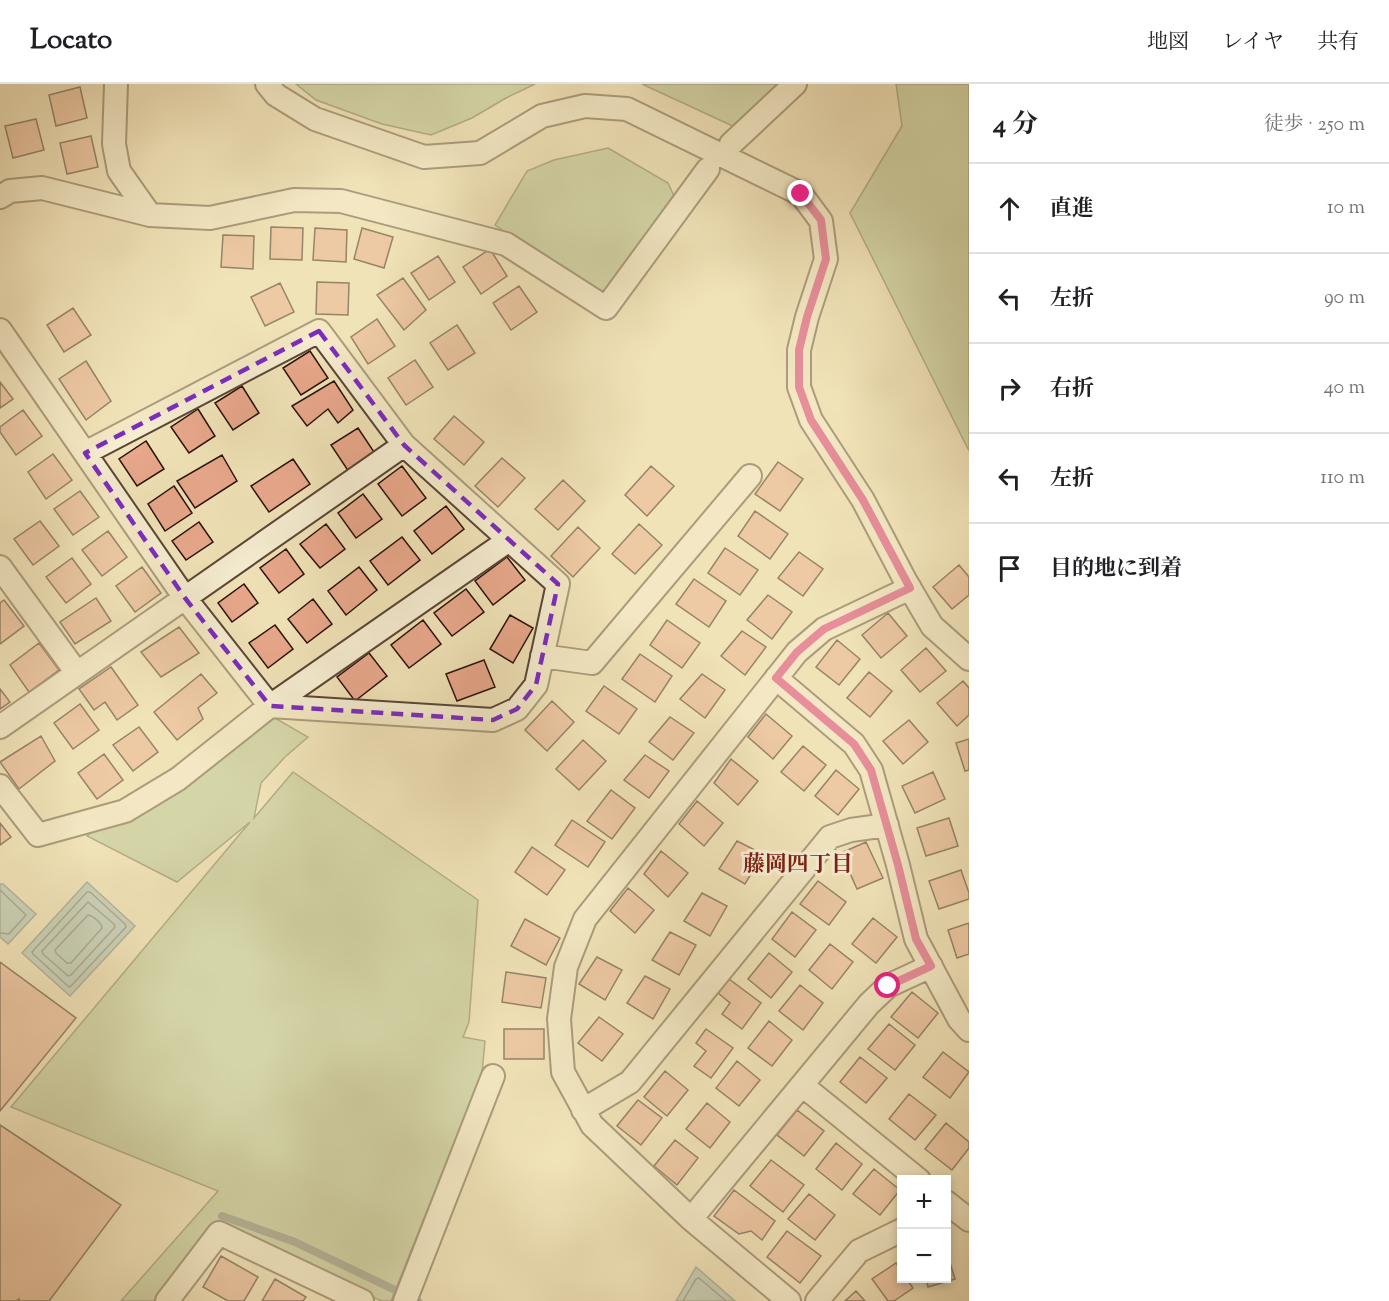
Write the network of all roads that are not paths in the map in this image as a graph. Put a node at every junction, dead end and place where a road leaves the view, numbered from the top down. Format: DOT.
graph roads {
  1 [pos="116,84"];
  2 [pos="267,84"];
  3 [pos="795,84"];
  4 [pos="731,144"];
  5 [pos="708,169"];
  6 [pos="0,197"];
  7 [pos="150,215"];
  8 [pos="0,330"];
  9 [pos="404,445"];
  10 [pos="85,453"];
  11 [pos="750,476"];
  12 [pos="509,540"];
  13 [pos="0,567"];
  14 [pos="910,588"];
  15 [pos="185,598"];
  16 [pos="542,656"];
  17 [pos="969,660"];
  18 [pos="77,673"];
  19 [pos="776,678"];
  20 [pos="270,706"];
  21 [pos="0,727"];
  22 [pos="0,786"];
  23 [pos="886,825"];
  24 [pos="931,966"];
  25 [pos="969,1030"];
  26 [pos="493,1077"];
  27 [pos="802,1085"];
  28 [pos="583,1110"];
  29 [pos="914,1175"];
  30 [pos="951,1206"];
  31 [pos="691,1219"];
  32 [pos="951,1220"];
  33 [pos="969,1220"];
  34 [pos="897,1232"];
  35 [pos="167,1301"];
  36 [pos="362,1301"];
  37 [pos="405,1301"];
  38 [pos="789,1301"];
  39 [pos="817,1301"];
  1 -- 7 [label="street"];
  2 -- 14 [label="street"];
  3 -- 4 [label="street"];
  5 -- 7 [label="street"];
  6 -- 7 [label="street"];
  8 -- 10 [label="street"];
  9 -- 10 [label="street"];
  9 -- 12 [label="street"];
  9 -- 15 [label="street"];
  10 -- 15 [label="street"];
  11 -- 16 [label="street"];
  12 -- 16 [label="street"];
  12 -- 20 [label="street"];
  13 -- 18 [label="street"];
  14 -- 17 [label="street"];
  14 -- 19 [label="street"];
  15 -- 18 [label="street"];
  15 -- 20 [label="street"];
  16 -- 20 [label="street"];
  18 -- 21 [label="street"];
  19 -- 23 [label="street"];
  19 -- 28 [label="street"];
  20 -- 22 [label="street"];
  23 -- 24 [label="street"];
  23 -- 28 [label="street"];
  24 -- 25 [label="street"];
  24 -- 27 [label="street"];
  26 -- 37 [label="street"];
  27 -- 29 [label="street"];
  27 -- 31 [label="street"];
  28 -- 31 [label="street"];
  30 -- 33 [label="street"];
  31 -- 38 [label="street"];
  32 -- 33 [label="street"];
  34 -- 39 [label="street"];
  35 -- 36 [label="street"];
}
